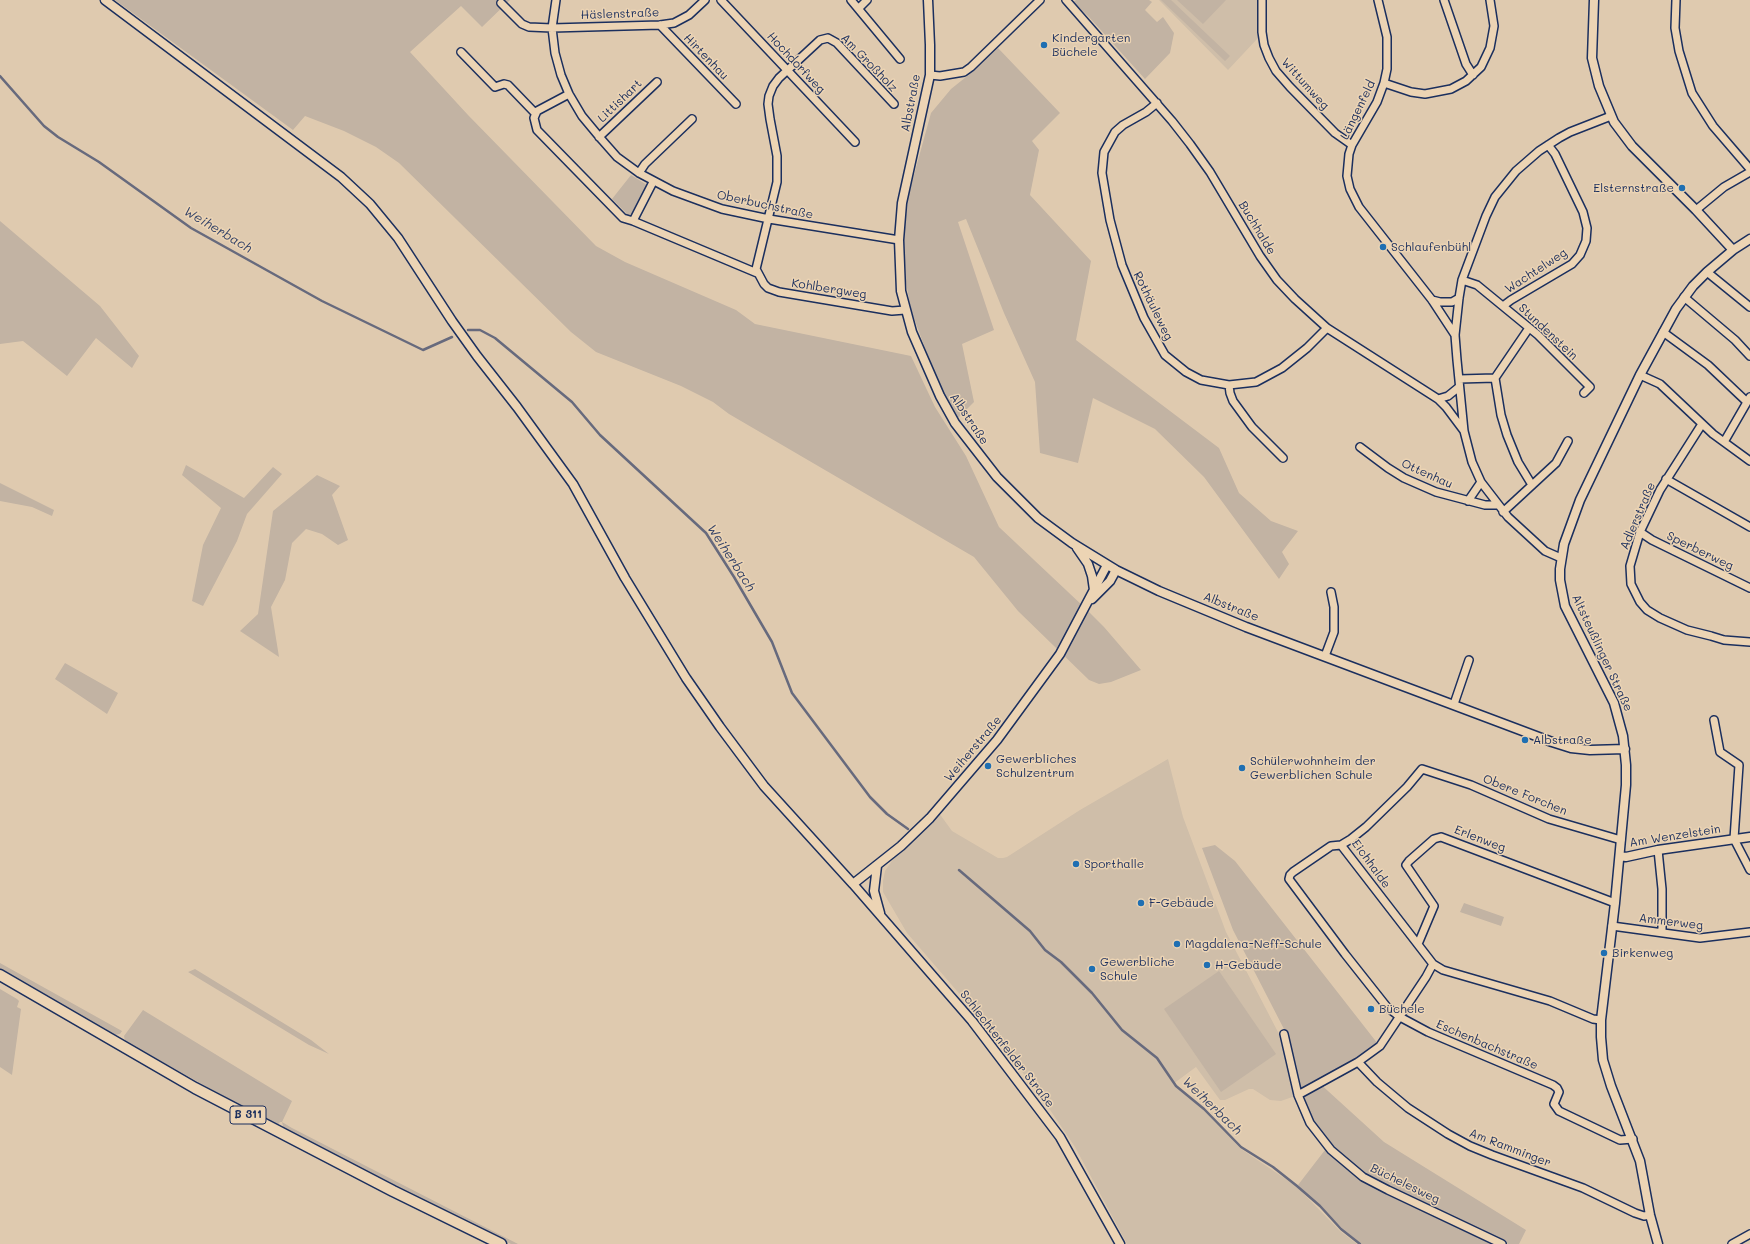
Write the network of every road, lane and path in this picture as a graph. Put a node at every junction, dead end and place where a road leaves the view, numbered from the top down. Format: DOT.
graph roads {
  1 [pos="105,0"];
  2 [pos="556,0"];
  3 [pos="705,0"];
  4 [pos="720,0"];
  5 [pos="851,0"];
  6 [pos="867,0"];
  7 [pos="928,0"];
  8 [pos="1040,0"];
  9 [pos="1066,0"];
  10 [pos="1262,0"];
  11 [pos="1378,0"];
  12 [pos="1444,0"];
  13 [pos="1490,0"];
  14 [pos="1594,0"];
  15 [pos="1676,0"];
  16 [pos="501,3"];
  17 [pos="859,8"];
  18 [pos="660,25"];
  19 [pos="552,28"];
  20 [pos="461,52"];
  21 [pos="900,59"];
  22 [pos="787,70"];
  23 [pos="1473,75"];
  24 [pos="930,76"];
  25 [pos="657,82"];
  26 [pos="1384,83"];
  27 [pos="569,94"];
  28 [pos="1157,103"];
  29 [pos="736,104"];
  30 [pos="894,104"];
  31 [pos="535,113"];
  32 [pos="1611,116"];
  33 [pos="692,119"];
  34 [pos="599,137"];
  35 [pos="855,142"];
  36 [pos="1352,145"];
  37 [pos="1548,145"];
  38 [pos="1750,171"];
  39 [pos="639,173"];
  40 [pos="653,182"];
  41 [pos="1696,210"];
  42 [pos="769,219"];
  43 [pos="633,221"];
  44 [pos="899,240"];
  45 [pos="1750,240"];
  46 [pos="1733,250"];
  47 [pos="1707,272"];
  48 [pos="757,273"];
  49 [pos="1462,280"];
  50 [pos="1684,297"];
  51 [pos="1458,298"];
  52 [pos="1432,300"];
  53 [pos="1503,306"];
  54 [pos="1750,306"];
  55 [pos="905,310"];
  56 [pos="1327,328"];
  57 [pos="1529,328"];
  58 [pos="1663,332"];
  59 [pos="1455,335"];
  60 [pos="1750,356"];
  61 [pos="1640,375"];
  62 [pos="1495,378"];
  63 [pos="1459,379"];
  64 [pos="1229,385"];
  65 [pos="1459,387"];
  66 [pos="1584,393"];
  67 [pos="1749,399"];
  68 [pos="1438,400"];
  69 [pos="1702,424"];
  70 [pos="1464,431"];
  71 [pos="1568,441"];
  72 [pos="1724,442"];
  73 [pos="1360,447"];
  74 [pos="1283,458"];
  75 [pos="1750,461"];
  76 [pos="1666,479"];
  77 [pos="1481,482"];
  78 [pos="1532,485"];
  79 [pos="1468,501"];
  80 [pos="1498,505"];
  81 [pos="1504,512"];
  82 [pos="1750,527"];
  83 [pos="1640,532"];
  84 [pos="1072,543"];
  85 [pos="1561,558"];
  86 [pos="1108,565"];
  87 [pos="1116,570"];
  88 [pos="1750,588"];
  89 [pos="1094,590"];
  90 [pos="1331,592"];
  91 [pos="1084,607"];
  92 [pos="1750,642"];
  93 [pos="1326,656"];
  94 [pos="1469,660"];
  95 [pos="1454,704"];
  96 [pos="1714,720"];
  97 [pos="1625,749"];
  98 [pos="1422,769"];
  99 [pos="1750,837"];
  100 [pos="1734,839"];
  101 [pos="1621,840"];
  102 [pos="1341,844"];
  103 [pos="1658,850"];
  104 [pos="1620,856"];
  105 [pos="877,866"];
  106 [pos="1750,870"];
  107 [pos="853,884"];
  108 [pos="1616,903"];
  109 [pos="882,918"];
  110 [pos="1612,926"];
  111 [pos="1662,932"];
  112 [pos="1750,932"];
  113 [pos="1418,944"];
  114 [pos="1433,964"];
  115 [pos="0,975"];
  116 [pos="1400,1017"];
  117 [pos="1601,1020"];
  118 [pos="1284,1034"];
  119 [pos="1358,1062"];
  120 [pos="1298,1095"];
  121 [pos="1633,1139"];
  122 [pos="1650,1216"];
  123 [pos="1750,1234"];
  124 [pos="501,1244"];
  125 [pos="1120,1244"];
  126 [pos="1502,1244"];
  127 [pos="1658,1244"];
  128 [pos="1732,1244"];
  1 -- 107 [label="street, Schlechtenfelder Straße"];
  2 -- 19 [label="street, Oberbuchstraße"];
  3 -- 18 [label="street, Häslenstraße"];
  4 -- 22 [label="street, Hochdorfweg"];
  5 -- 17 [label="street"];
  6 -- 17 [label="street"];
  7 -- 24 [label="street, Albstraße"];
  8 -- 24 [label="street"];
  9 -- 28 [label="street, Buchhalde"];
  10 -- 36 [label="street, Wittumweg"];
  11 -- 26 [label="street, Längenfeld"];
  12 -- 23 [label="street"];
  13 -- 23 [label="street"];
  14 -- 32 [label="street"];
  15 -- 38 [label="street"];
  16 -- 19 [label="street"];
  17 -- 21 [label="street"];
  18 -- 19 [label="street, Häslenstraße"];
  18 -- 29 [label="street, Hirtenhau"];
  19 -- 27 [label="street, Oberbuchstraße"];
  20 -- 31 [label="street"];
  22 -- 30 [label="street, Am Großholz"];
  22 -- 35 [label="street, Hochdorfweg"];
  22 -- 42 [label="street"];
  23 -- 26 [label="street"];
  24 -- 44 [label="street, Albstraße"];
  25 -- 34 [label="street, Littishart"];
  26 -- 36 [label="street, Längenfeld"];
  27 -- 31 [label="street"];
  27 -- 34 [label="street, Oberbuchstraße"];
  28 -- 56 [label="street, Buchhalde"];
  28 -- 64 [label="street, Rothäuleweg"];
  31 -- 43 [label="street, Kohlbergweg"];
  32 -- 37 [label="street"];
  32 -- 41 [label="street"];
  33 -- 39 [label="street"];
  34 -- 39 [label="street, Oberbuchstraße"];
  36 -- 52 [label="street, Längenfeld"];
  37 -- 49 [label="street"];
  37 -- 53 [label="street, Wachtelweg"];
  38 -- 41 [label="street"];
  39 -- 40 [label="street, Oberbuchstraße"];
  40 -- 42 [label="street, Oberbuchstraße"];
  40 -- 43 [label="street"];
  41 -- 46 [label="street"];
  42 -- 44 [label="street, Oberbuchstraße"];
  42 -- 48 [label="street"];
  43 -- 48 [label="street, Kohlbergweg"];
  44 -- 55 [label="street, Albstraße"];
  45 -- 46 [label="street, Altsteußlinger Straße"];
  46 -- 47 [label="street, Altsteußlinger Straße"];
  47 -- 50 [label="street, Altsteußlinger Straße"];
  47 -- 54 [label="street"];
  48 -- 55 [label="street, Kohlbergweg"];
  49 -- 51 [label="street"];
  49 -- 53 [label="street, Stundenstein"];
  50 -- 58 [label="street, Altsteußlinger Straße"];
  50 -- 60 [label="street"];
  51 -- 52 [label="street"];
  51 -- 59 [label="street"];
  52 -- 59 [label="street, Längenfeld"];
  53 -- 57 [label="street, Stundenstein"];
  55 -- 84 [label="street, Albstraße"];
  56 -- 64 [label="street, Rothäuleweg"];
  56 -- 68 [label="street, Buchhalde"];
  57 -- 62 [label="street"];
  57 -- 66 [label="street, Stundenstein"];
  58 -- 61 [label="street, Altsteußlinger Straße"];
  58 -- 67 [label="street"];
  59 -- 63 [label="street"];
  61 -- 69 [label="street"];
  61 -- 85 [label="street, Altsteußlinger Straße"];
  62 -- 63 [label="street"];
  62 -- 78 [label="street"];
  63 -- 65 [label="street"];
  64 -- 74 [label="street"];
  65 -- 68 [label="street"];
  65 -- 70 [label="street"];
  67 -- 72 [label="street"];
  68 -- 70 [label="street, Buchhalde"];
  69 -- 72 [label="street"];
  69 -- 76 [label="street, Adlerstraße"];
  70 -- 77 [label="street"];
  71 -- 78 [label="street"];
  72 -- 75 [label="street"];
  73 -- 79 [label="street, Ottenhau"];
  76 -- 82 [label="street"];
  76 -- 83 [label="street, Adlerstraße"];
  77 -- 79 [label="street"];
  77 -- 80 [label="street"];
  78 -- 81 [label="street"];
  79 -- 80 [label="street, Ottenhau"];
  80 -- 81 [label="street"];
  81 -- 85 [label="street"];
  83 -- 88 [label="street, Sperberweg"];
  83 -- 92 [label="street, Adlerstraße"];
  84 -- 86 [label="street, Albstraße"];
  84 -- 89 [label="street"];
  85 -- 97 [label="street, Altsteußlinger Straße"];
  86 -- 87 [label="street, Albstraße"];
  86 -- 89 [label="street, Weiherstraße"];
  87 -- 91 [label="street, Weiherstraße"];
  87 -- 93 [label="street, Albstraße"];
  89 -- 91 [label="street, Weiherstraße"];
  90 -- 93 [label="street"];
  91 -- 105 [label="street, Weiherstraße"];
  93 -- 95 [label="street, Albstraße"];
  94 -- 95 [label="street"];
  95 -- 97 [label="street, Albstraße"];
  96 -- 100 [label="street, Am Wenzelstein"];
  97 -- 101 [label="street, Altsteußlinger Straße"];
  98 -- 101 [label="street, Obere Forchen"];
  98 -- 102 [label="street, Eichhalde"];
  99 -- 100 [label="street, Am Wenzelstein"];
  100 -- 103 [label="street, Am Wenzelstein"];
  100 -- 106 [label="street"];
  101 -- 104 [label="street, Altsteußlinger Straße"];
  102 -- 113 [label="street, Eichhalde"];
  102 -- 116 [label="street, Eschenbachstraße"];
  103 -- 104 [label="street, Am Wenzelstein"];
  103 -- 111 [label="street"];
  104 -- 108 [label="street, Altsteußlinger Straße"];
  105 -- 107 [label="street, Weiherstraße"];
  105 -- 109 [label="street"];
  107 -- 109 [label="street, Schlechtenfelder Straße"];
  108 -- 110 [label="street, Altsteußlinger Straße"];
  108 -- 113 [label="street, Erlenweg"];
  109 -- 125 [label="street, Schlechtenfelder Straße"];
  110 -- 111 [label="street, Ammerweg"];
  110 -- 117 [label="street, Altsteußlinger Straße"];
  111 -- 112 [label="street, Ammerweg"];
  113 -- 114 [label="street, Eichhalde"];
  114 -- 116 [label="street"];
  114 -- 117 [label="street"];
  115 -- 124 [label="main road, B 311"];
  116 -- 119 [label="street"];
  116 -- 121 [label="street, Eschenbachstraße"];
  117 -- 121 [label="street, Altsteußlinger Straße"];
  118 -- 120 [label="street, Büchelesweg"];
  119 -- 120 [label="street"];
  119 -- 122 [label="street, Am Ramminger"];
  120 -- 126 [label="street, Büchelesweg"];
  121 -- 122 [label="street, Altsteußlinger Straße"];
  122 -- 127 [label="street, Altsteußlinger Straße"];
  123 -- 128 [label="street"];
}
